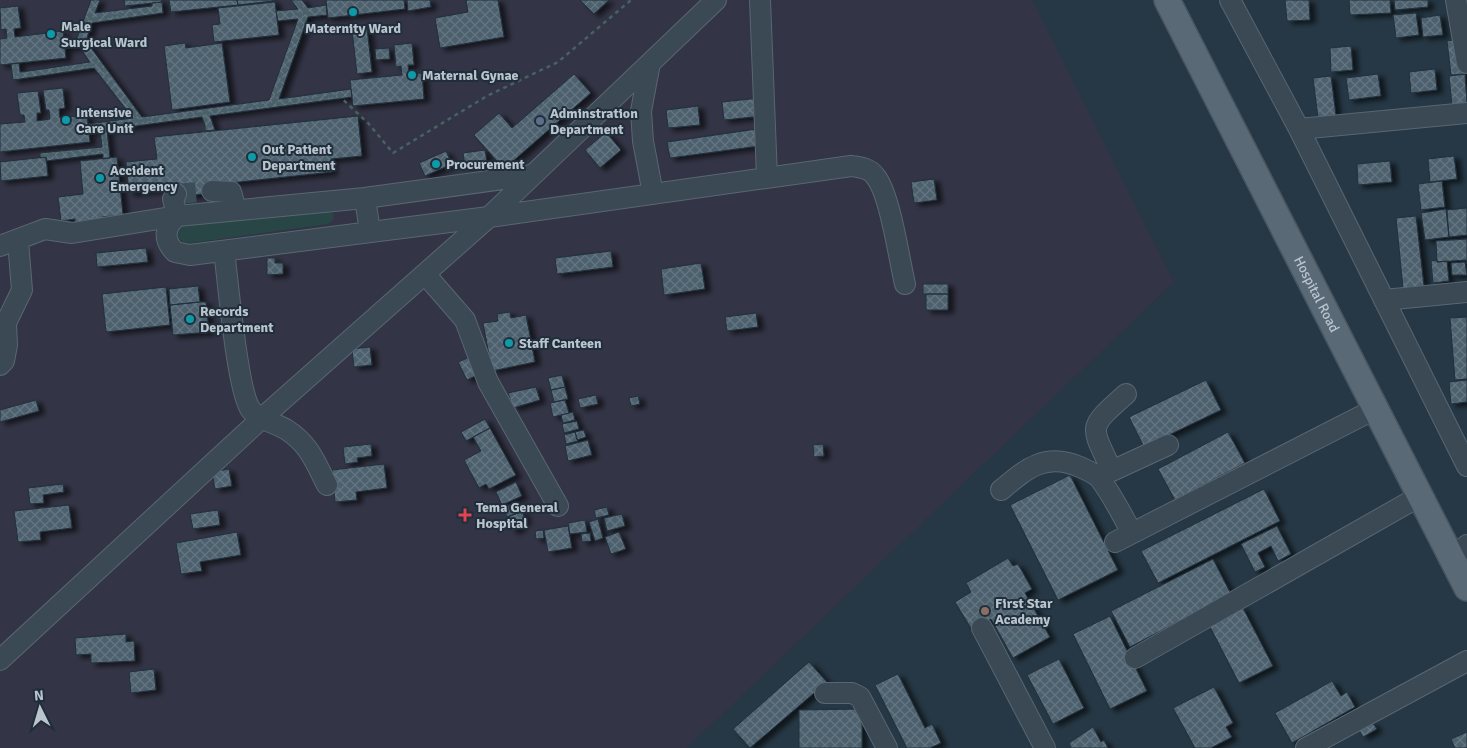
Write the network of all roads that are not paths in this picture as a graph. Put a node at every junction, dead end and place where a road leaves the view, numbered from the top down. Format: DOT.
graph roads {
  1 [pos="716,0"];
  2 [pos="760,0"];
  3 [pos="1167,0"];
  4 [pos="1230,0"];
  5 [pos="1456,0"];
  6 [pos="1464,20"];
  7 [pos="650,63"];
  8 [pos="1467,63"];
  9 [pos="1467,113"];
  10 [pos="1299,129"];
  11 [pos="532,175"];
  12 [pos="767,178"];
  13 [pos="212,191"];
  14 [pos="176,194"];
  15 [pos="653,194"];
  16 [pos="365,198"];
  17 [pos="236,210"];
  18 [pos="177,216"];
  19 [pos="488,217"];
  20 [pos="370,232"];
  21 [pos="9,244"];
  22 [pos="224,251"];
  23 [pos="425,274"];
  24 [pos="905,284"];
  25 [pos="1467,292"];
  26 [pos="1384,300"];
  27 [pos="3,325"];
  28 [pos="0,365"];
  29 [pos="1126,394"];
  30 [pos="1376,409"];
  31 [pos="262,418"];
  32 [pos="1168,445"];
  33 [pos="1466,462"];
  34 [pos="1106,474"];
  35 [pos="327,485"];
  36 [pos="1001,490"];
  37 [pos="1420,496"];
  38 [pos="558,506"];
  39 [pos="1459,551"];
  40 [pos="1467,588"];
  41 [pos="982,628"];
  42 [pos="1135,658"];
  43 [pos="0,660"];
  44 [pos="1467,661"];
  45 [pos="826,693"];
  46 [pos="887,748"];
  47 [pos="1046,748"];
  48 [pos="1306,748"];
  1 -- 7 [label="street"];
  2 -- 12 [label="street"];
  3 -- 30 [label="main road, Hospital Road"];
  4 -- 10 [label="street"];
  5 -- 6 [label="street"];
  6 -- 8 [label="street"];
  7 -- 11 [label="street"];
  7 -- 15 [label="street"];
  9 -- 10 [label="street"];
  10 -- 26 [label="street"];
  11 -- 16 [label="street"];
  11 -- 19 [label="street"];
  12 -- 15 [label="street"];
  12 -- 24 [label="street"];
  13 -- 17 [label="street"];
  14 -- 18 [label="street"];
  15 -- 19 [label="street"];
  16 -- 17 [label="street"];
  16 -- 20 [label="street"];
  17 -- 18 [label="street"];
  18 -- 21 [label="street"];
  18 -- 22 [label="street"];
  19 -- 20 [label="street"];
  19 -- 23 [label="street"];
  20 -- 22 [label="street"];
  21 -- 27 [label="street"];
  22 -- 31 [label="street"];
  23 -- 31 [label="street"];
  23 -- 38 [label="street"];
  25 -- 26 [label="street"];
  26 -- 33 [label="street"];
  27 -- 28 [label="street"];
  29 -- 34 [label="street"];
  30 -- 34 [label="street"];
  30 -- 37 [label="main road, Hospital Road"];
  31 -- 35 [label="street"];
  31 -- 43 [label="street"];
  32 -- 34 [label="street"];
  34 -- 36 [label="street"];
  37 -- 39 [label="main road, Hospital Road"];
  37 -- 42 [label="street"];
  39 -- 40 [label="main road, Hospital Road"];
  41 -- 47 [label="street"];
  44 -- 48 [label="street"];
  45 -- 46 [label="street"];
}
